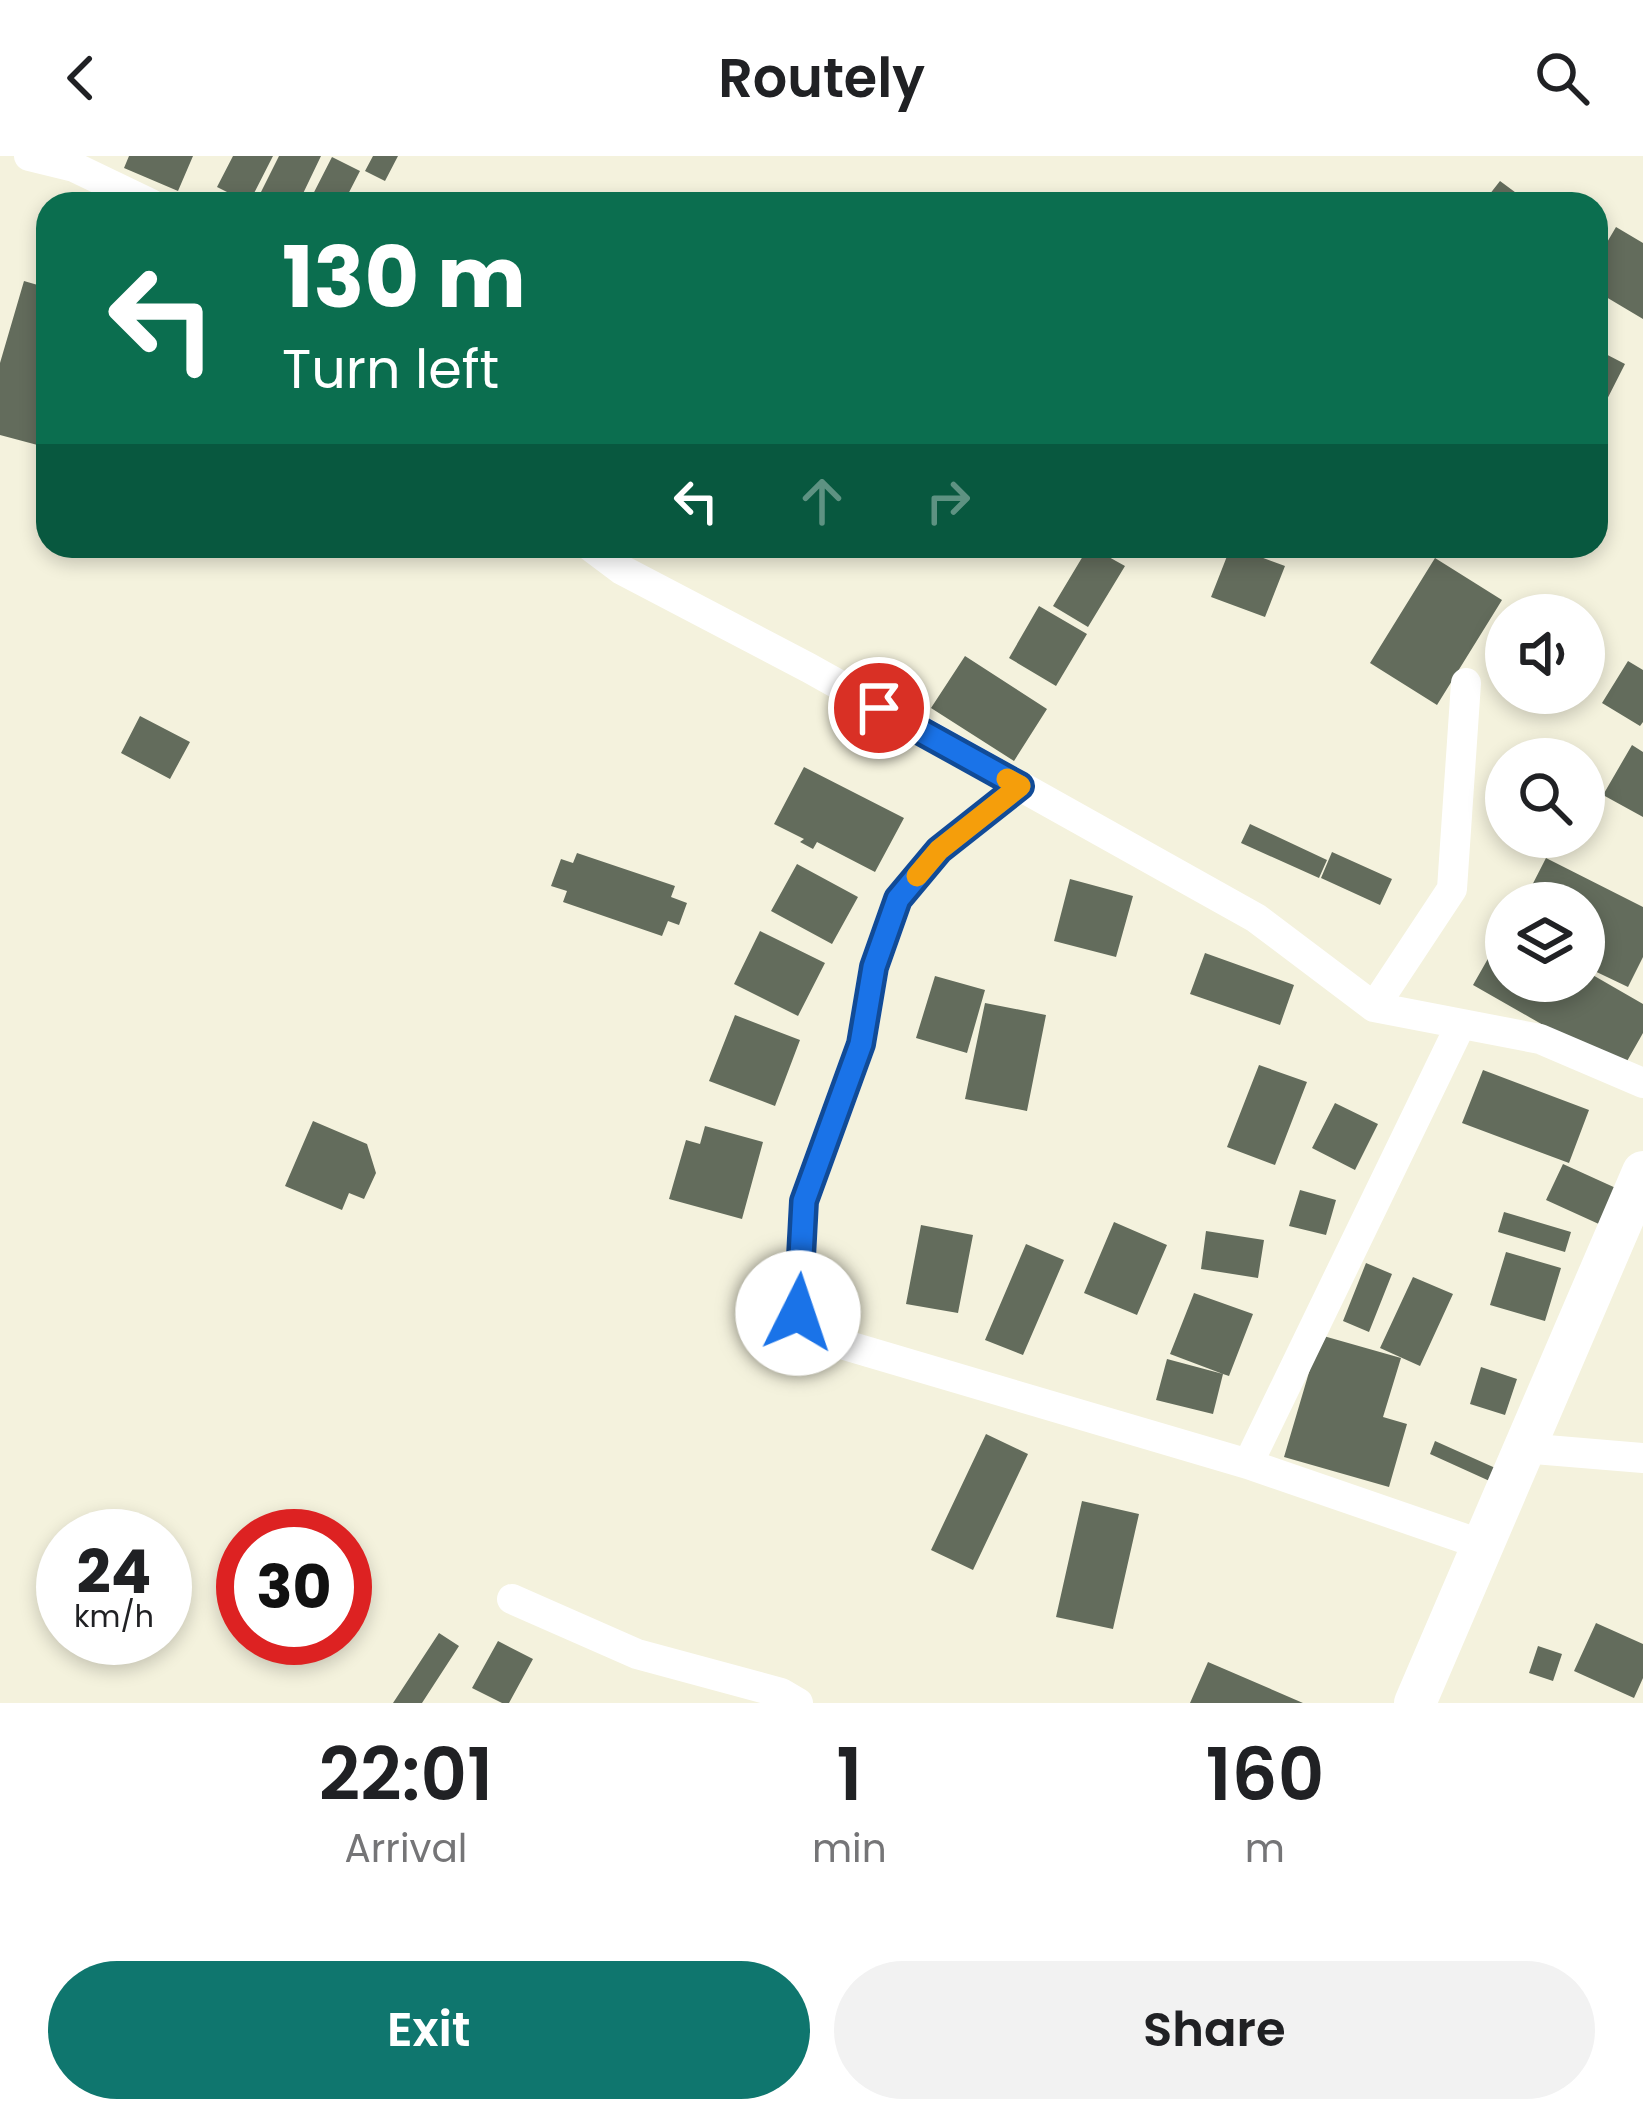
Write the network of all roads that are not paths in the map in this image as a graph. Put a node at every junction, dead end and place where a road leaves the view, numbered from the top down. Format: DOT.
graph roads {
  1 [pos="28,156"];
  2 [pos="126,192"];
  3 [pos="606,558"];
  4 [pos="1466,683"];
  5 [pos="1020,786"];
  6 [pos="1374,1007"];
  7 [pos="1462,1024"];
  8 [pos="1643,1083"];
  9 [pos="1643,1172"];
  10 [pos="1523,1448"];
  11 [pos="1643,1458"];
  12 [pos="1248,1464"];
  13 [pos="1483,1545"];
  14 [pos="512,1599"];
  15 [pos="798,1703"];
  16 [pos="1414,1703"];
  1 -- 2 [label="street"];
  3 -- 5 [label="street"];
  4 -- 6 [label="street"];
  5 -- 6 [label="street"];
  5 -- 12 [label="street"];
  6 -- 7 [label="street"];
  7 -- 8 [label="street"];
  7 -- 12 [label="street"];
  9 -- 10 [label="main road"];
  10 -- 11 [label="street"];
  10 -- 13 [label="main road"];
  12 -- 13 [label="street"];
  13 -- 16 [label="main road"];
  14 -- 15 [label="street"];
}
